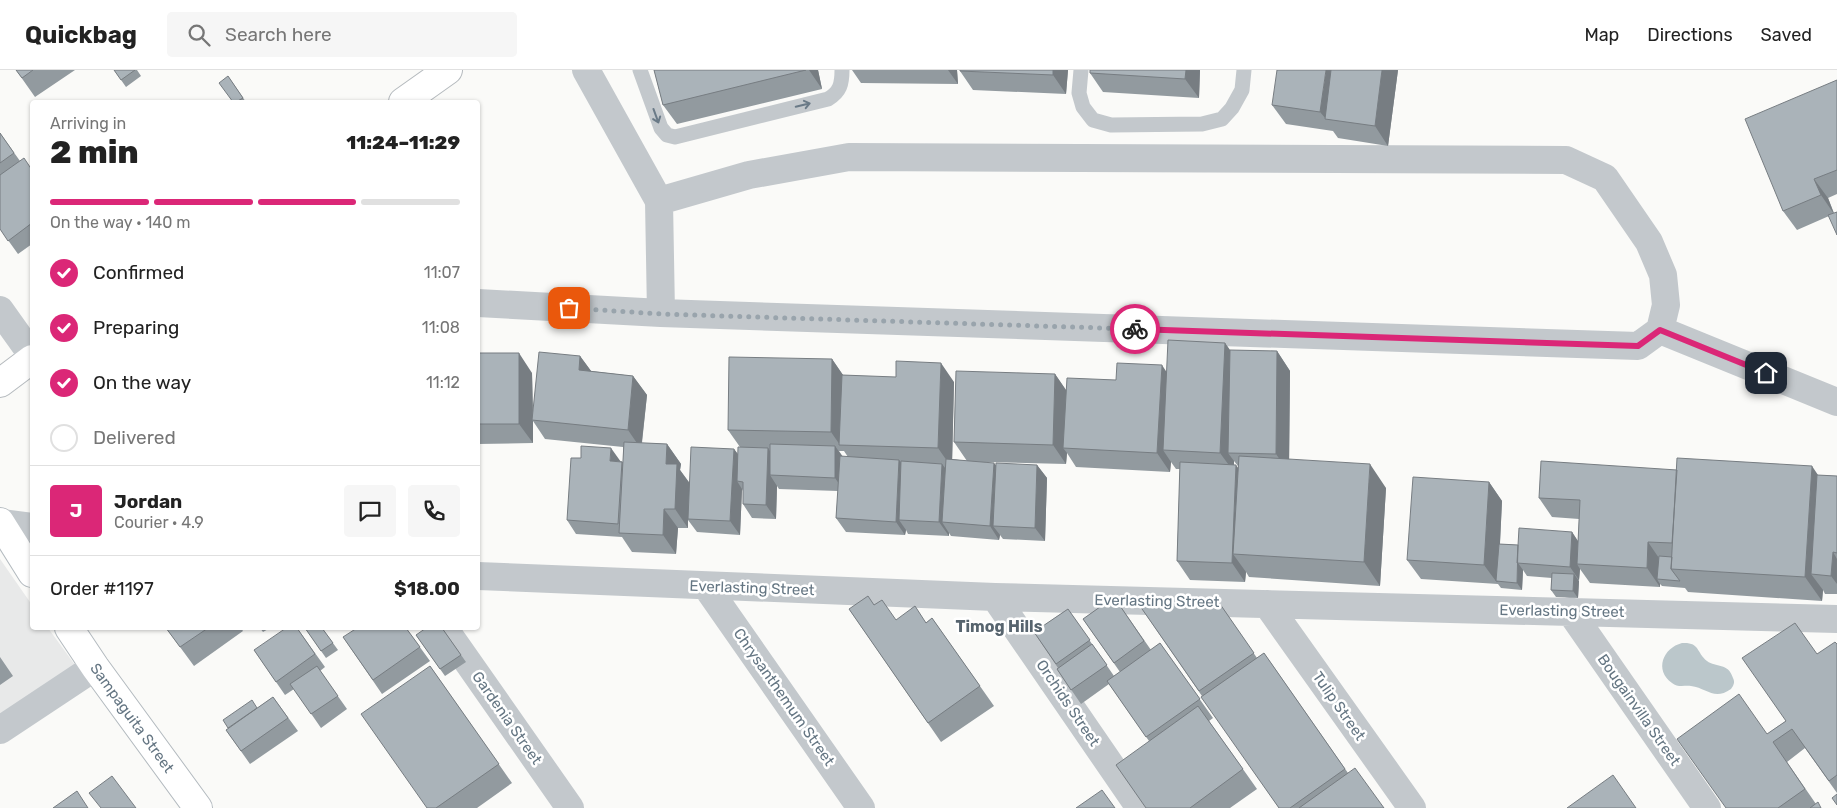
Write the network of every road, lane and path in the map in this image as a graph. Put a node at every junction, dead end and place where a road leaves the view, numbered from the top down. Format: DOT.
graph roads {
  1 [pos="448,70"];
  2 [pos="586,70"];
  3 [pos="640,70"];
  4 [pos="842,70"];
  5 [pos="1081,70"];
  6 [pos="1244,70"];
  7 [pos="406,100"];
  8 [pos="659,201"];
  9 [pos="480,303"];
  10 [pos="0,310"];
  11 [pos="661,314"];
  12 [pos="1660,330"];
  13 [pos="30,352"];
  14 [pos="30,360"];
  15 [pos="0,383"];
  16 [pos="1837,402"];
  17 [pos="0,522"];
  18 [pos="30,527"];
  19 [pos="30,566"];
  20 [pos="480,576"];
  21 [pos="706,586"];
  22 [pos="996,597"];
  23 [pos="1267,604"];
  24 [pos="1570,611"];
  25 [pos="1837,619"];
  26 [pos="69,630"];
  27 [pos="445,630"];
  28 [pos="95,667"];
  29 [pos="0,730"];
  30 [pos="198,808"];
  31 [pos="570,808"];
  32 [pos="862,808"];
  33 [pos="1140,808"];
  34 [pos="1412,808"];
  35 [pos="1707,808"];
  1 -- 7 [label="main road"];
  2 -- 8 [label="street"];
  3 -- 4 [label="lane, one-way"];
  5 -- 6 [label="lane"];
  8 -- 11 [label="street"];
  8 -- 12 [label="street"];
  9 -- 11 [label="street"];
  10 -- 13 [label="street"];
  11 -- 12 [label="street"];
  12 -- 16 [label="street"];
  14 -- 15 [label="main road"];
  17 -- 18 [label="street"];
  17 -- 19 [label="main road"];
  20 -- 21 [label="street, Everlasting Street"];
  21 -- 22 [label="street, Everlasting Street"];
  21 -- 32 [label="street, Chrysanthemum Street"];
  22 -- 23 [label="street, Everlasting Street"];
  22 -- 33 [label="street, Orchids Street"];
  23 -- 24 [label="street, Everlasting Street"];
  23 -- 34 [label="street, Tulip Street"];
  24 -- 25 [label="street, Everlasting Street"];
  24 -- 35 [label="street, Bougainvilla Street"];
  26 -- 28 [label="main road, Sampaguita Street"];
  27 -- 31 [label="street, Gardenia Street"];
  28 -- 29 [label="street"];
  28 -- 30 [label="main road, Sampaguita Street"];
}
